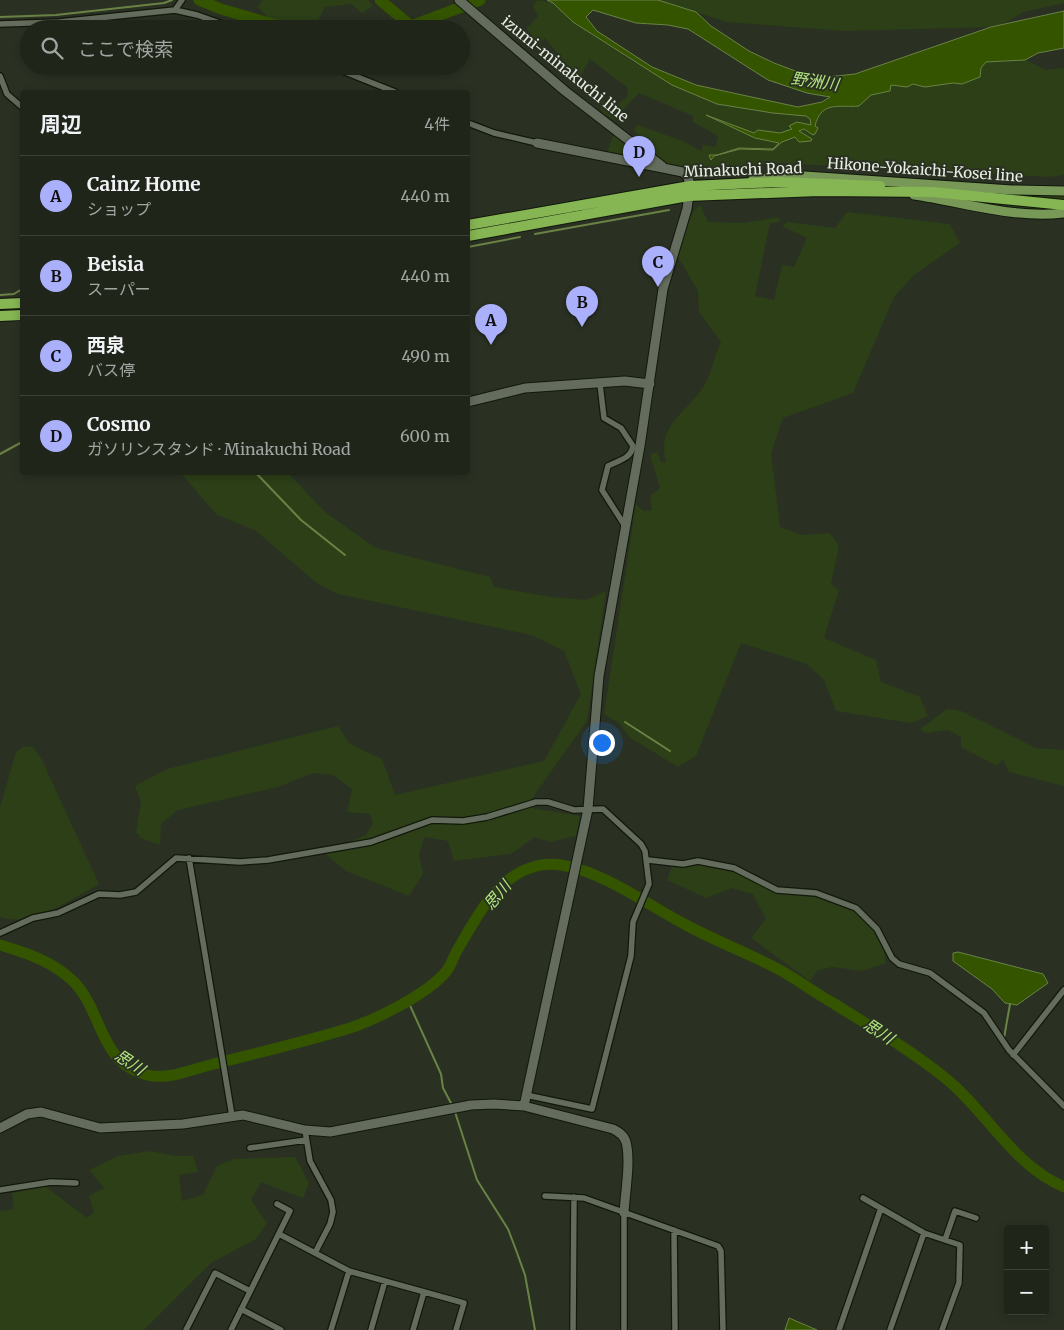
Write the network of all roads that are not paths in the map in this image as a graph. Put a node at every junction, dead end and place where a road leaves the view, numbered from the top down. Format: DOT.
graph roads {
  1 [pos="459,0"];
  2 [pos="180,2"];
  3 [pos="175,10"];
  4 [pos="78,20"];
  5 [pos="211,20"];
  6 [pos="20,23"];
  7 [pos="0,24"];
  8 [pos="352,75"];
  9 [pos="0,76"];
  10 [pos="390,90"];
  11 [pos="3,93"];
  12 [pos="20,106"];
  13 [pos="470,124"];
  14 [pos="537,143"];
  15 [pos="663,168"];
  16 [pos="726,183"];
  17 [pos="689,191"];
  18 [pos="1064,191"];
  19 [pos="883,192"];
  20 [pos="933,192"];
  21 [pos="1064,205"];
  22 [pos="1064,213"];
  23 [pos="470,226"];
  24 [pos="470,236"];
  25 [pos="20,303"];
  26 [pos="0,304"];
  27 [pos="20,315"];
  28 [pos="0,316"];
  29 [pos="600,384"];
  30 [pos="650,384"];
  31 [pos="470,402"];
  32 [pos="637,446"];
  33 [pos="625,526"];
  34 [pos="588,809"];
  35 [pos="189,858"];
  36 [pos="648,860"];
  37 [pos="0,933"];
  38 [pos="1064,990"];
  39 [pos="1013,1055"];
  40 [pos="526,1095"];
  41 [pos="524,1106"];
  42 [pos="1064,1106"];
  43 [pos="232,1116"];
  44 [pos="0,1128"];
  45 [pos="305,1130"];
  46 [pos="306,1140"];
  47 [pos="250,1148"];
  48 [pos="76,1183"];
  49 [pos="0,1190"];
  50 [pos="545,1196"];
  51 [pos="574,1197"];
  52 [pos="863,1198"];
  53 [pos="277,1204"];
  54 [pos="882,1208"];
  55 [pos="624,1213"];
  56 [pos="976,1218"];
  57 [pos="674,1230"];
  58 [pos="924,1233"];
  59 [pos="278,1234"];
  60 [pos="945,1240"];
  61 [pos="315,1253"];
  62 [pos="349,1271"];
  63 [pos="385,1281"];
  64 [pos="250,1291"];
  65 [pos="424,1292"];
  66 [pos="241,1309"];
  67 [pos="458,1329"];
  68 [pos="186,1330"];
  69 [pos="231,1330"];
  70 [pos="281,1330"];
  71 [pos="331,1330"];
  72 [pos="371,1330"];
  73 [pos="412,1330"];
  74 [pos="573,1330"];
  75 [pos="624,1330"];
  76 [pos="675,1330"];
  77 [pos="723,1330"];
  78 [pos="839,1330"];
  79 [pos="890,1330"];
  80 [pos="942,1330"];
  1 -- 15 [label="street, izumi-minakuchi line"];
  2 -- 3 [label="street"];
  3 -- 4 [label="street"];
  3 -- 5 [label="street"];
  6 -- 7 [label="street"];
  8 -- 10 [label="street"];
  9 -- 11 [label="street"];
  11 -- 12 [label="street"];
  13 -- 14 [label="street"];
  14 -- 15 [label="street"];
  15 -- 17 [label="street, izumi-minakuchi line"];
  16 -- 17 [label="highway, Minakuchi Road"];
  16 -- 18 [label="main road, Hikone-Yokaichi-Kosei line"];
  16 -- 20 [label="highway, Minakuchi Road"];
  17 -- 19 [label="highway, Minakuchi Road"];
  17 -- 23 [label="highway, Minakuchi Road"];
  17 -- 24 [label="highway, Minakuchi Road"];
  17 -- 30 [label="street"];
  19 -- 20 [label="highway, Minakuchi Road"];
  19 -- 22 [label="main road, Hikone-Yokaichi-Kosei line"];
  20 -- 21 [label="highway, Minakuchi Road"];
  25 -- 26 [label="highway"];
  27 -- 28 [label="highway"];
  29 -- 30 [label="street"];
  29 -- 31 [label="street"];
  29 -- 32 [label="street"];
  30 -- 32 [label="street"];
  32 -- 33 [label="street"];
  32 -- 33 [label="street"];
  33 -- 34 [label="street"];
  34 -- 35 [label="street"];
  34 -- 36 [label="street"];
  34 -- 40 [label="street"];
  35 -- 37 [label="street"];
  35 -- 43 [label="street"];
  36 -- 39 [label="street"];
  36 -- 40 [label="street"];
  38 -- 39 [label="street"];
  39 -- 42 [label="street"];
  40 -- 41 [label="street"];
  41 -- 45 [label="street"];
  41 -- 55 [label="street"];
  43 -- 44 [label="street"];
  43 -- 45 [label="street"];
  45 -- 46 [label="street"];
  46 -- 47 [label="street"];
  46 -- 61 [label="street"];
  48 -- 49 [label="street"];
  50 -- 51 [label="street"];
  51 -- 55 [label="street"];
  51 -- 74 [label="street"];
  52 -- 54 [label="street"];
  53 -- 59 [label="street"];
  54 -- 58 [label="street"];
  54 -- 78 [label="street"];
  55 -- 57 [label="street"];
  55 -- 75 [label="street"];
  56 -- 60 [label="street"];
  57 -- 76 [label="street"];
  57 -- 77 [label="street"];
  58 -- 60 [label="street"];
  58 -- 79 [label="street"];
  59 -- 61 [label="street"];
  59 -- 64 [label="street"];
  60 -- 80 [label="street"];
  61 -- 62 [label="street"];
  62 -- 63 [label="street"];
  62 -- 71 [label="street"];
  63 -- 65 [label="street"];
  63 -- 72 [label="street"];
  64 -- 66 [label="street"];
  64 -- 68 [label="street"];
  65 -- 67 [label="street"];
  65 -- 73 [label="street"];
  66 -- 69 [label="street"];
  66 -- 70 [label="street"];
}
